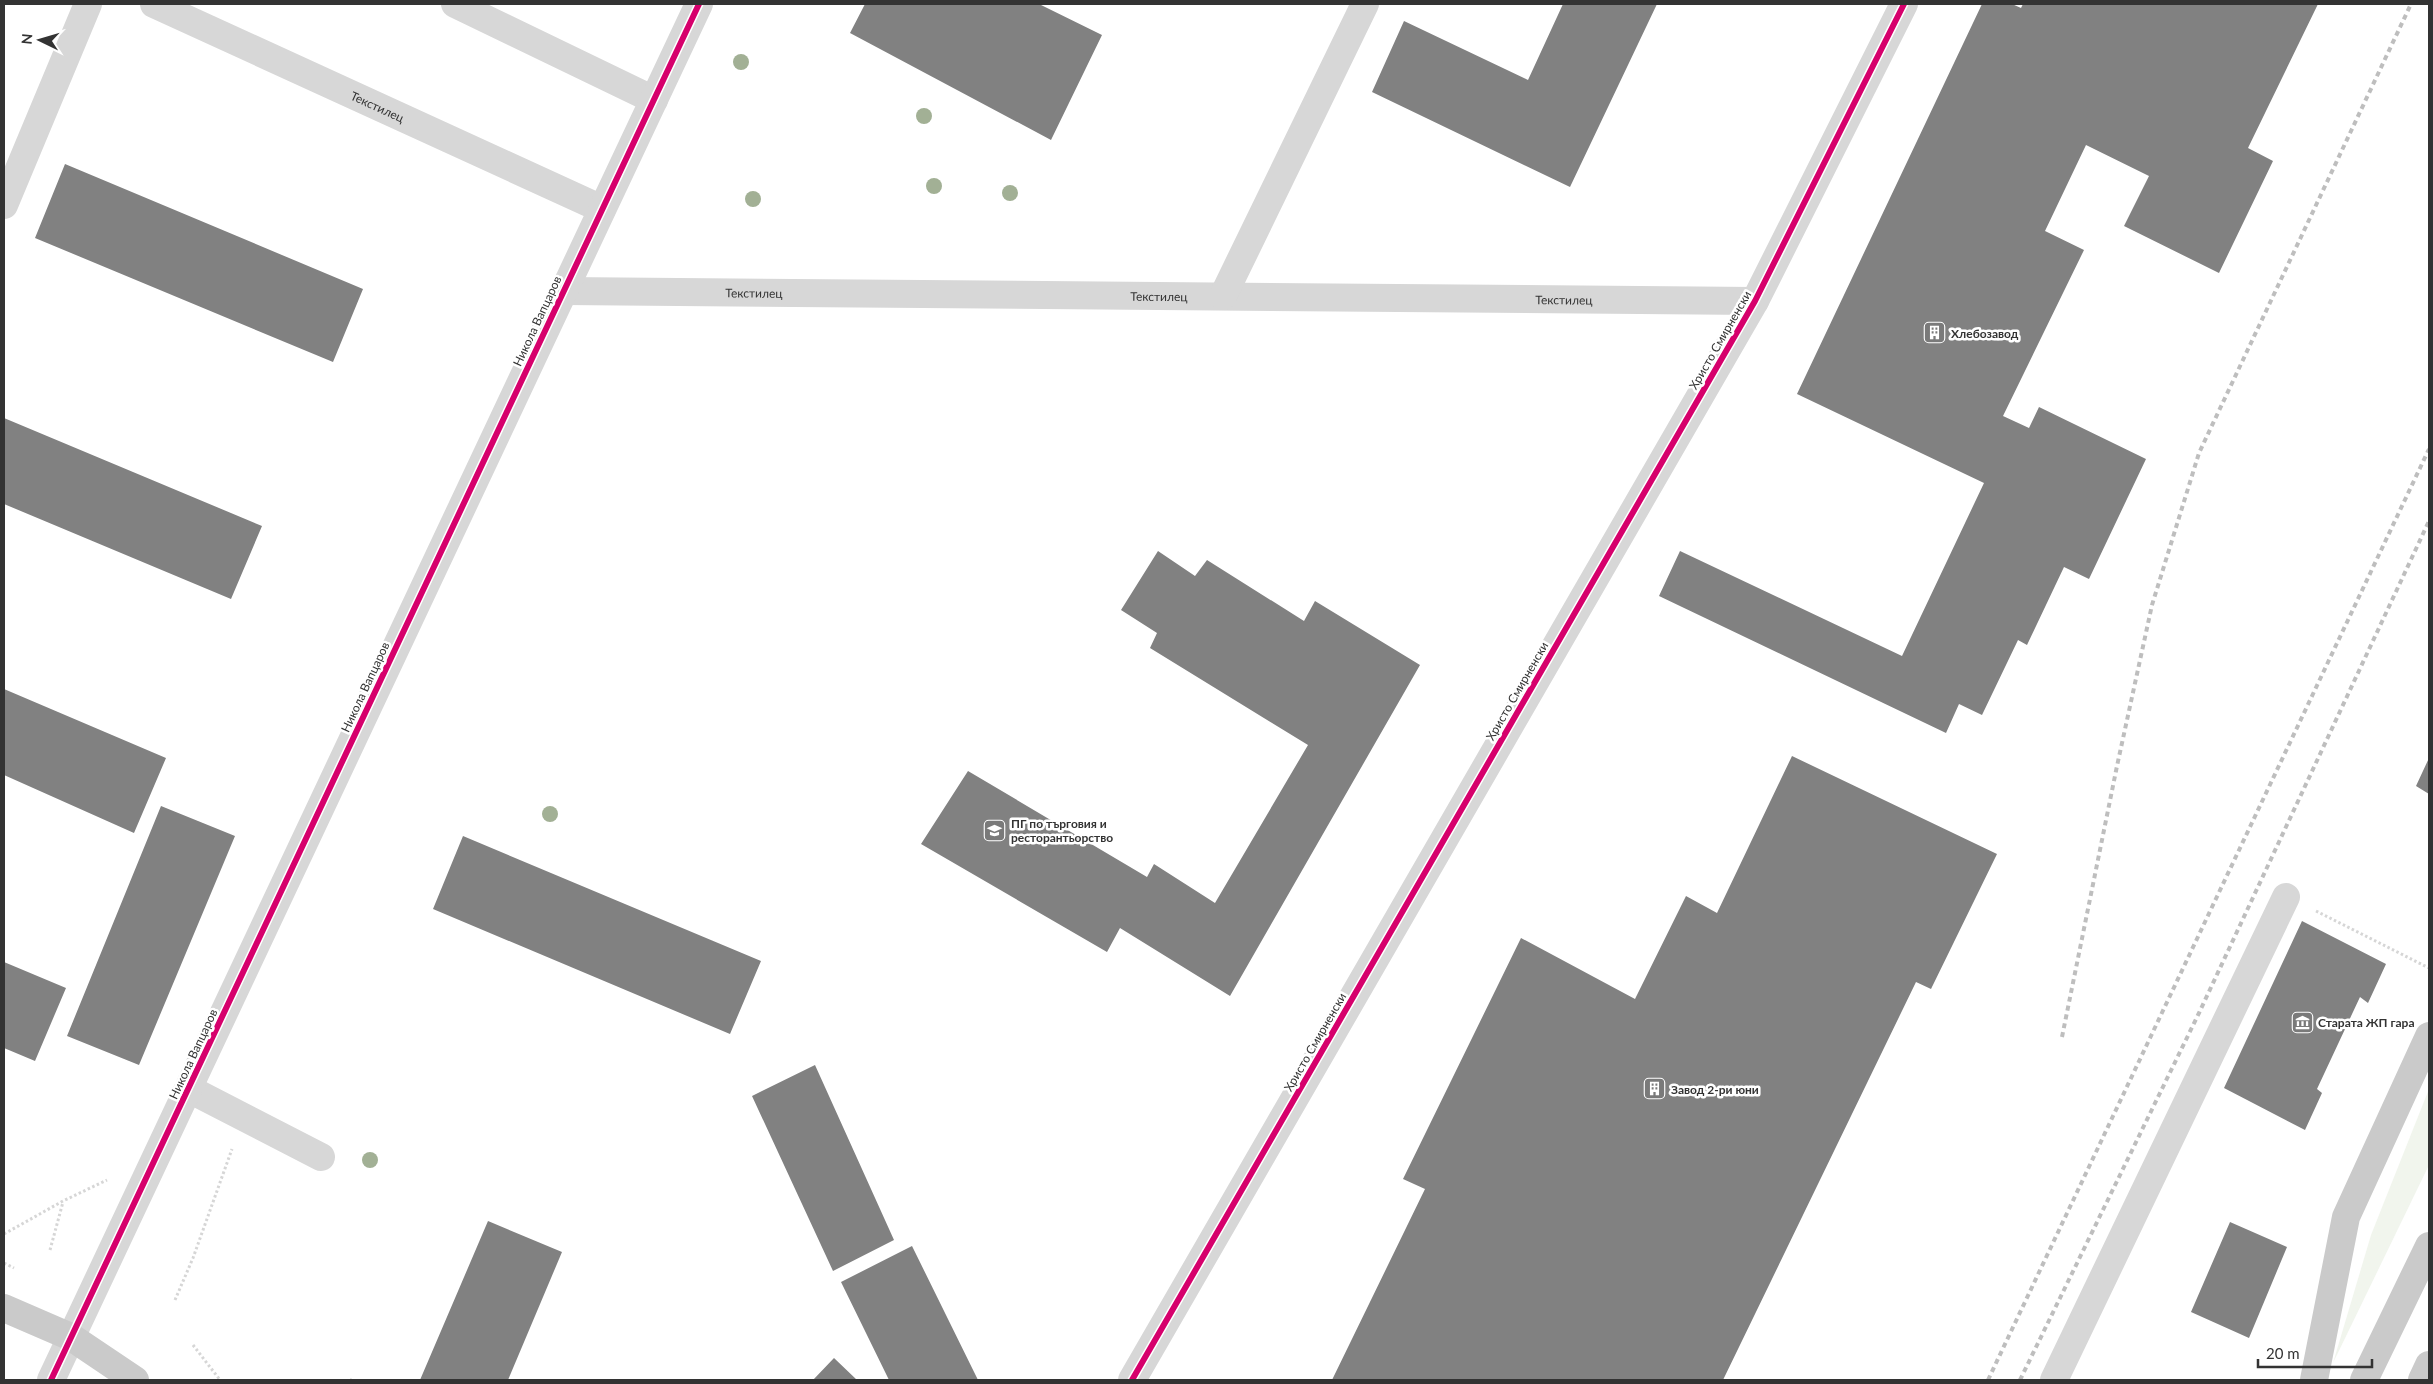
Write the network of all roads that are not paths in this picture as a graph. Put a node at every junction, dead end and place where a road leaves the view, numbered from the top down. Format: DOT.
graph roads {
  1 [pos="88,4"];
  2 [pos="154,4"];
  3 [pos="455,4"];
  4 [pos="699,4"];
  5 [pos="1365,4"];
  6 [pos="1904,4"];
  7 [pos="488,11"];
  8 [pos="654,100"];
  9 [pos="4,205"];
  10 [pos="602,209"];
  11 [pos="564,291"];
  12 [pos="1223,296"];
  13 [pos="1755,301"];
  14 [pos="2286,897"];
  15 [pos="2429,1036"];
  16 [pos="189,1089"];
  17 [pos="321,1157"];
  18 [pos="2429,1246"];
  19 [pos="4,1308"];
  20 [pos="71,1337"];
  21 [pos="2429,1366"];
  22 [pos="51,1380"];
  23 [pos="135,1380"];
  24 [pos="1132,1380"];
  25 [pos="2054,1380"];
  26 [pos="2314,1380"];
  27 [pos="2364,1380"];
  28 [pos="2422,1380"];
  1 -- 9 [label="street"];
  2 -- 10 [label="street, Текстилец"];
  3 -- 7 [label="street"];
  4 -- 8 [label="street, Никола Вапцаров"];
  5 -- 12 [label="street"];
  6 -- 13 [label="street, Христо Смирненски"];
  7 -- 8 [label="street"];
  8 -- 10 [label="street, Никола Вапцаров"];
  10 -- 11 [label="street, Никола Вапцаров"];
  11 -- 12 [label="street, Текстилец"];
  11 -- 16 [label="street, Никола Вапцаров"];
  12 -- 13 [label="street, Текстилец"];
  13 -- 24 [label="street, Христо Смирненски"];
  14 -- 25 [label="street"];
  15 -- 26 [label="main road"];
  16 -- 17 [label="street"];
  16 -- 20 [label="street, Никола Вапцаров"];
  18 -- 27 [label="main road"];
  19 -- 20 [label="main road"];
  20 -- 22 [label="street, Никола Вапцаров"];
  20 -- 23 [label="main road"];
  21 -- 28 [label="main road"];
}
